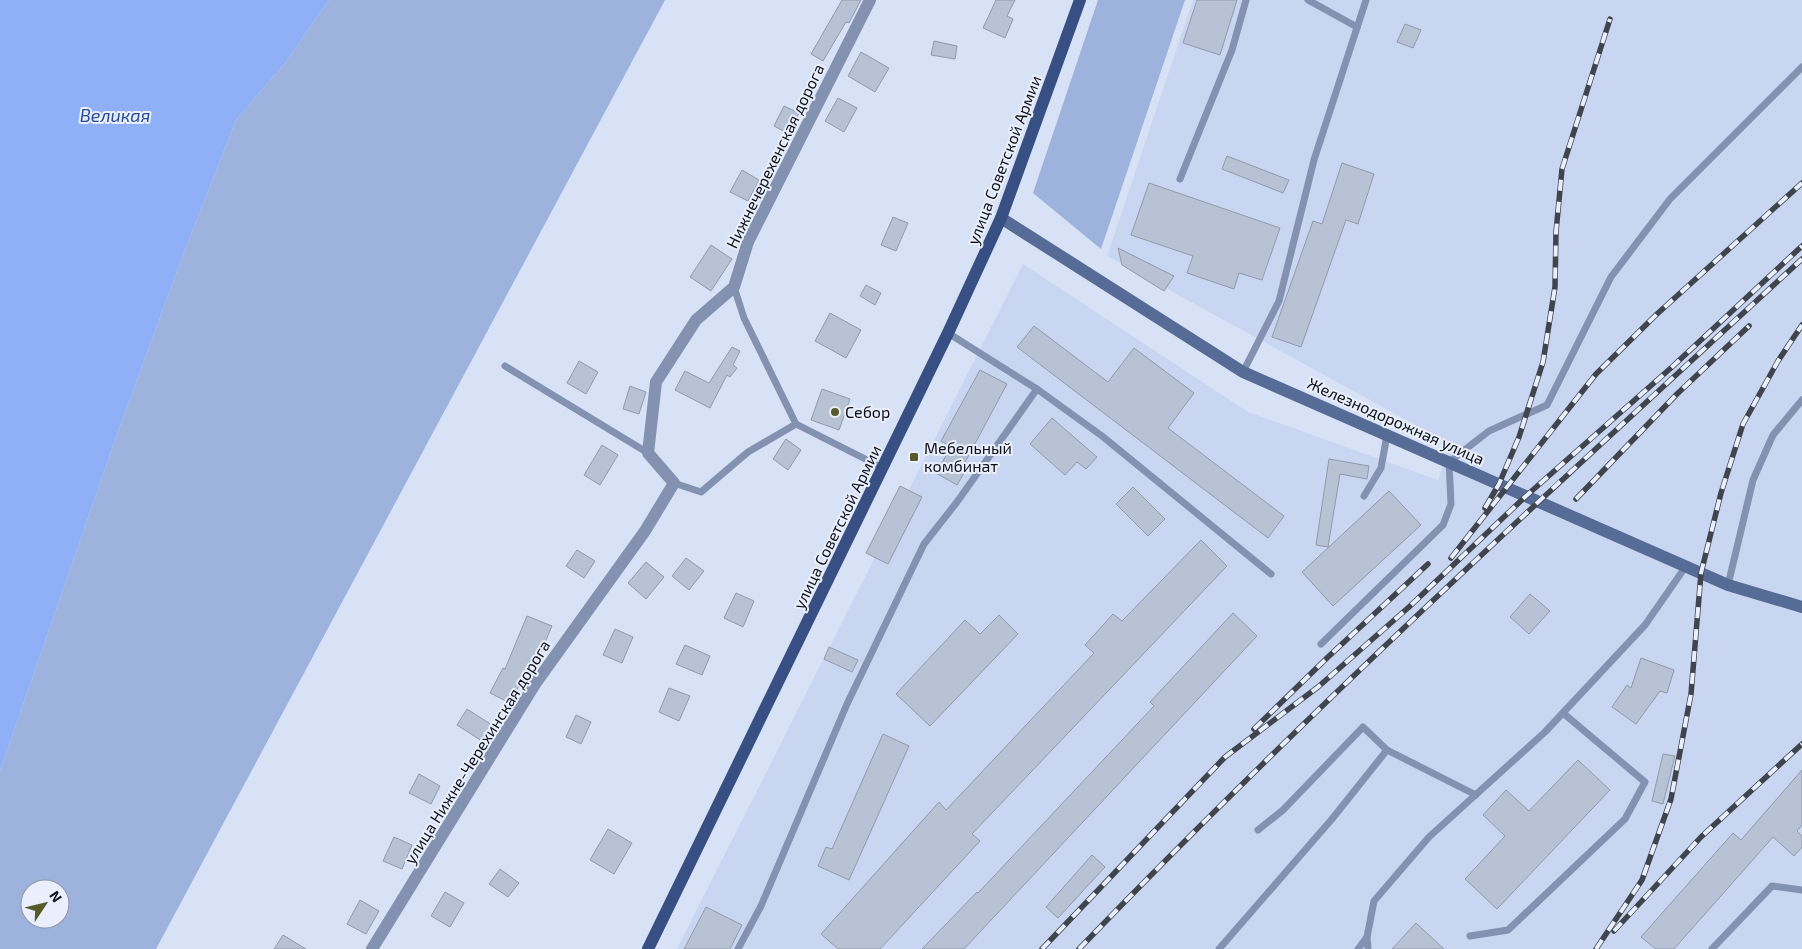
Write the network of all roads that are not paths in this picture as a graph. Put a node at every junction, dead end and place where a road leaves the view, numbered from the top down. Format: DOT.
graph roads {
  1 [pos="870,0"];
  2 [pos="1080,0"];
  3 [pos="1246,0"];
  4 [pos="1308,0"];
  5 [pos="1366,0"];
  6 [pos="1357,27"];
  7 [pos="1802,67"];
  8 [pos="1180,180"];
  9 [pos="1001,218"];
  10 [pos="734,287"];
  11 [pos="948,333"];
  12 [pos="505,366"];
  13 [pos="1244,372"];
  14 [pos="1037,389"];
  15 [pos="1802,400"];
  16 [pos="796,424"];
  17 [pos="1387,435"];
  18 [pos="648,453"];
  19 [pos="1449,462"];
  20 [pos="884,468"];
  21 [pos="674,483"];
  22 [pos="1364,496"];
  23 [pos="1686,566"];
  24 [pos="1271,574"];
  25 [pos="1728,585"];
  26 [pos="1802,607"];
  27 [pos="1322,644"];
  28 [pos="1563,713"];
  29 [pos="1387,750"];
  30 [pos="1476,795"];
  31 [pos="1258,830"];
  32 [pos="1802,890"];
  33 [pos="1470,936"];
  34 [pos="1367,937"];
  35 [pos="372,949"];
  36 [pos="648,949"];
  37 [pos="738,949"];
  38 [pos="1219,949"];
  39 [pos="1358,949"];
  40 [pos="1368,949"];
  41 [pos="1712,949"];
  1 -- 10 [label="street, Нижнечерехенская дорога"];
  2 -- 9 [label="main road, улица Советской Армии"];
  3 -- 8 [label="lane"];
  4 -- 6 [label="lane"];
  5 -- 6 [label="lane"];
  6 -- 13 [label="lane"];
  7 -- 19 [label="lane"];
  9 -- 11 [label="main road, улица Советской Армии"];
  9 -- 13 [label="street, Железнодорожная улица"];
  10 -- 16 [label="lane"];
  10 -- 18 [label="street"];
  11 -- 14 [label="lane"];
  11 -- 20 [label="main road, улица Советской Армии"];
  12 -- 18 [label="lane"];
  13 -- 17 [label="street, Железнодорожная улица"];
  14 -- 24 [label="lane"];
  14 -- 37 [label="lane"];
  15 -- 25 [label="lane"];
  16 -- 20 [label="lane"];
  16 -- 21 [label="lane"];
  17 -- 19 [label="street, Железнодорожная улица"];
  17 -- 22 [label="lane"];
  18 -- 21 [label="street"];
  19 -- 23 [label="street, Железнодорожная улица"];
  19 -- 27 [label="lane"];
  20 -- 36 [label="main road, улица Советской Армии"];
  21 -- 35 [label="street, улица Нижне-Черехинская дорога"];
  23 -- 25 [label="street, Железнодорожная улица"];
  23 -- 28 [label="lane"];
  25 -- 26 [label="street, Железнодорожная улица"];
  28 -- 30 [label="lane"];
  28 -- 33 [label="lane"];
  29 -- 30 [label="lane"];
  29 -- 31 [label="lane"];
  29 -- 38 [label="lane"];
  30 -- 34 [label="lane"];
  32 -- 41 [label="lane"];
  34 -- 39 [label="lane"];
  34 -- 40 [label="lane"];
}
